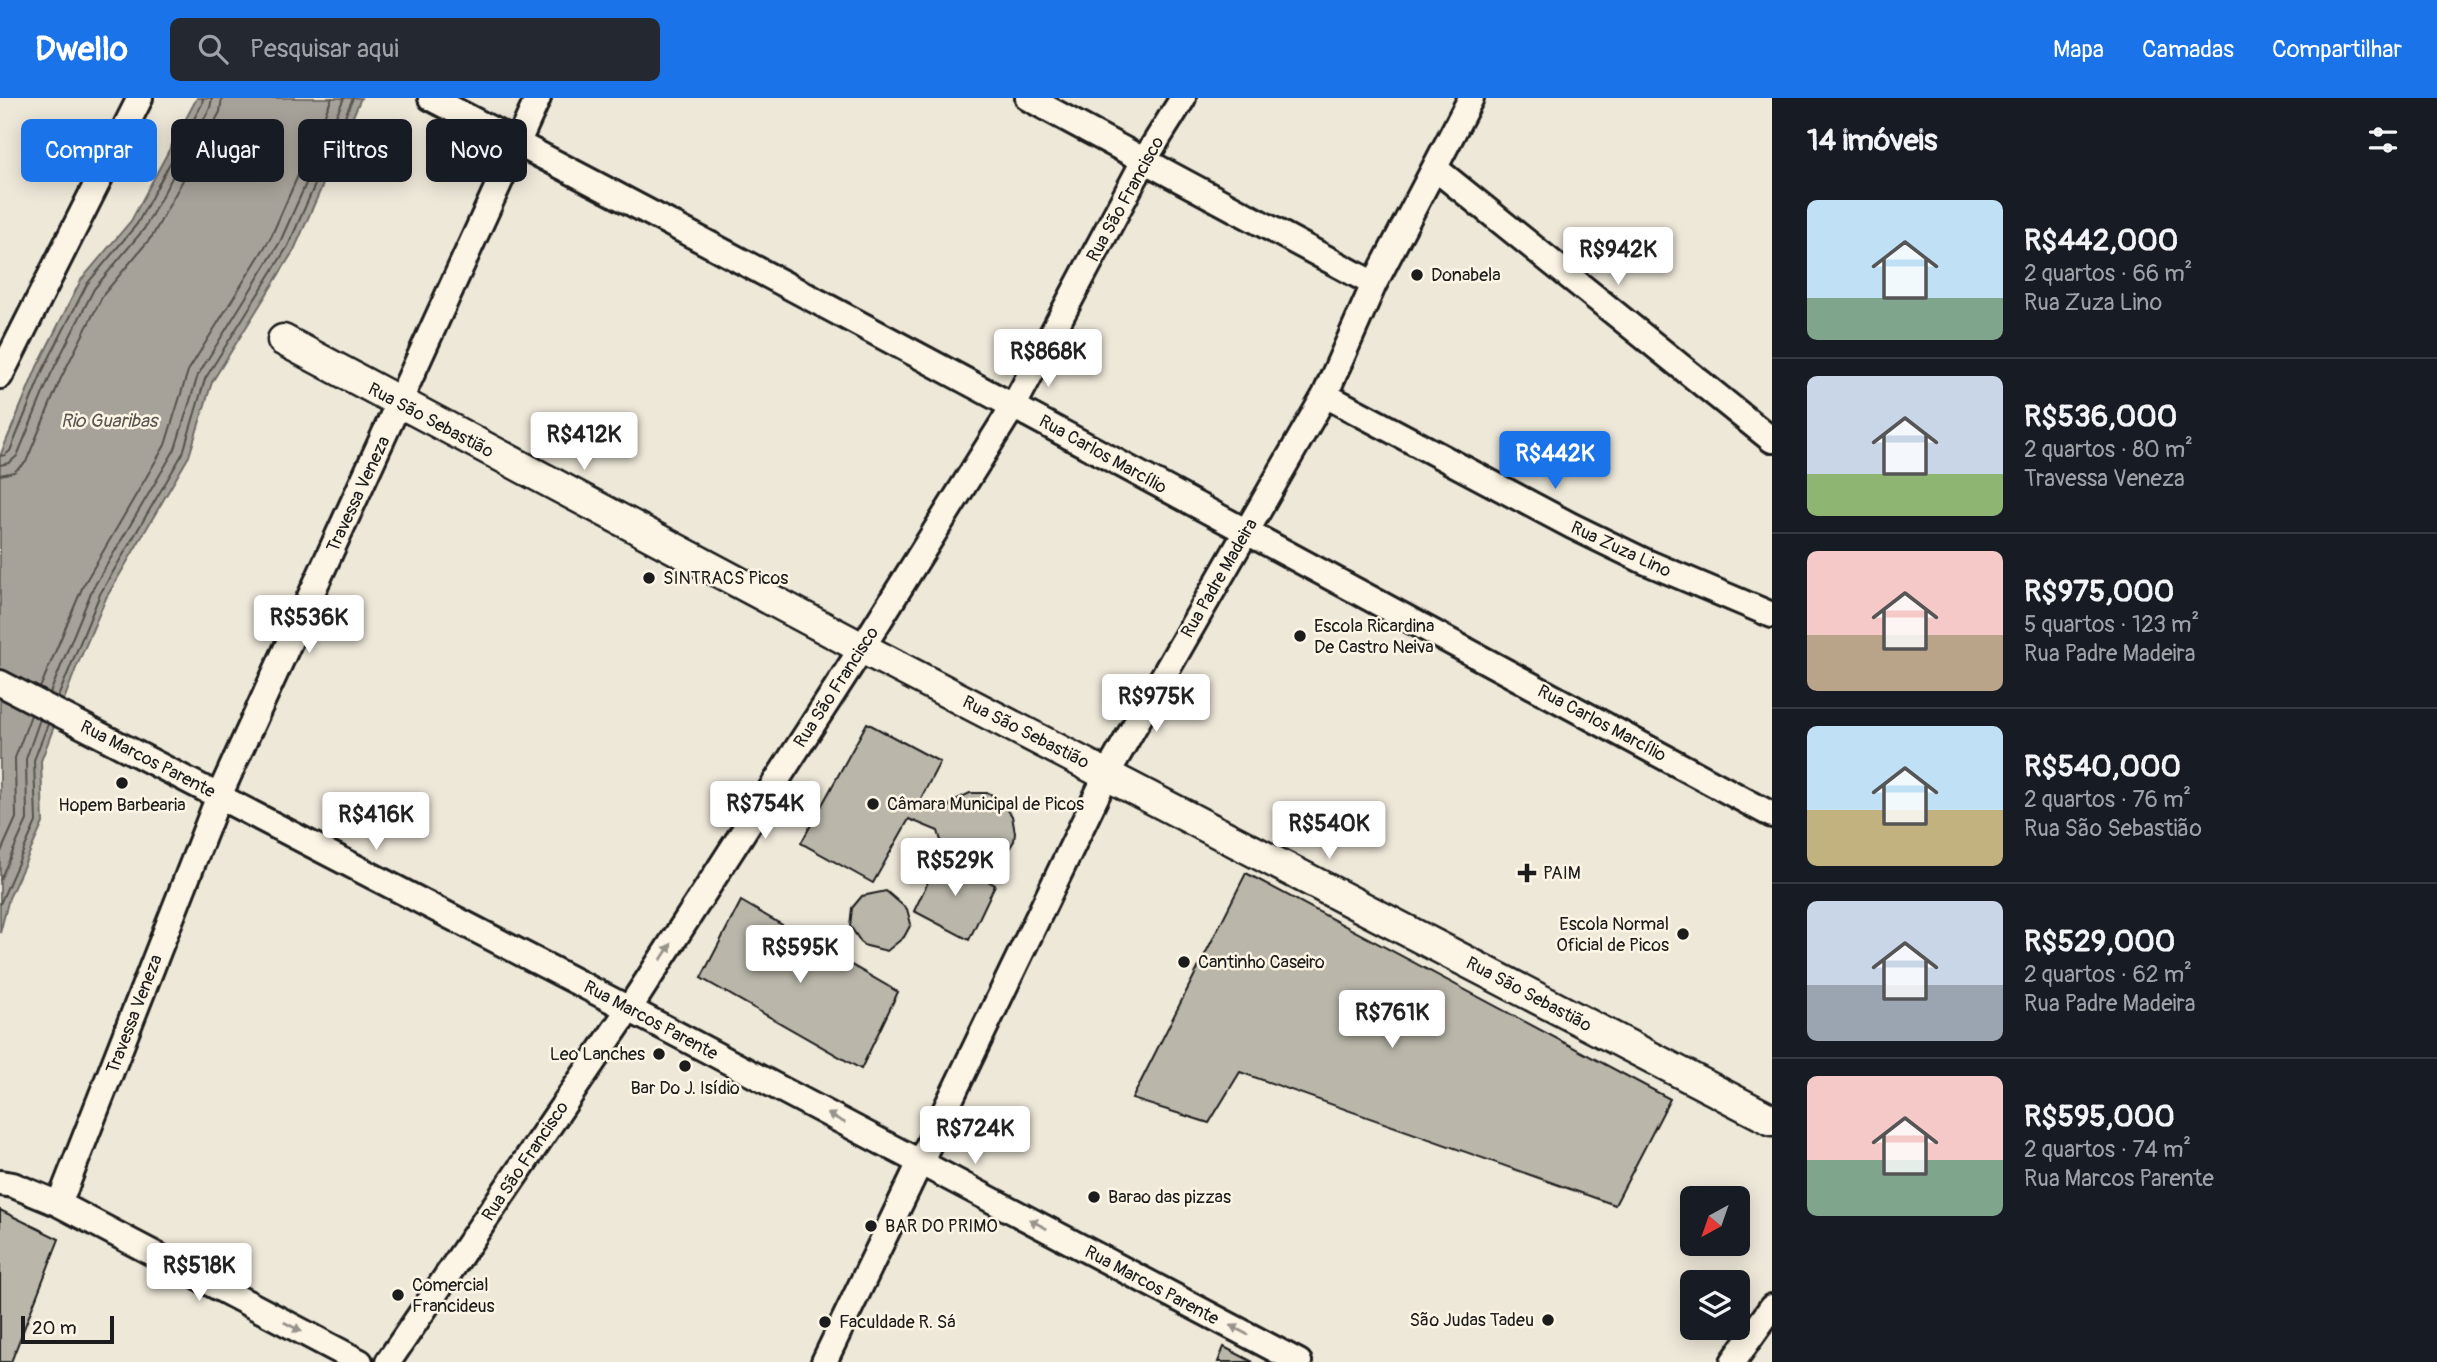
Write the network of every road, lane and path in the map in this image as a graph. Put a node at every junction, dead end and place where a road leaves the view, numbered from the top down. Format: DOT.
graph roads {
  1 [pos="140,98"];
  2 [pos="431,98"];
  3 [pos="538,98"];
  4 [pos="1028,98"];
  5 [pos="1184,98"];
  6 [pos="1471,98"];
  7 [pos="471,119"];
  8 [pos="527,122"];
  9 [pos="527,148"];
  10 [pos="1145,159"];
  11 [pos="1436,169"];
  12 [pos="499,182"];
  13 [pos="1374,284"];
  14 [pos="283,340"];
  15 [pos="0,376"];
  16 [pos="1325,395"];
  17 [pos="399,403"];
  18 [pos="1014,405"];
  19 [pos="1772,440"];
  20 [pos="1245,532"];
  21 [pos="1772,615"];
  22 [pos="862,648"];
  23 [pos="0,682"];
  24 [pos="1107,774"];
  25 [pos="219,796"];
  26 [pos="1772,815"];
  27 [pos="629,1009"];
  28 [pos="1772,1120"];
  29 [pos="918,1161"];
  30 [pos="0,1183"];
  31 [pos="59,1204"];
  32 [pos="1772,1307"];
  33 [pos="360,1362"];
  34 [pos="388,1362"];
  35 [pos="824,1362"];
  36 [pos="1299,1362"];
  37 [pos="1732,1362"];
  1 -- 15 [label="street"];
  2 -- 7 [label="street, Rua Carlos Marcílio"];
  3 -- 8 [label="street, Travessa Veneza"];
  4 -- 10 [label="street"];
  5 -- 10 [label="street, Rua São Francisco"];
  6 -- 11 [label="street, Rua Padre Madeira"];
  9 -- 18 [label="street, Rua Carlos Marcílio"];
  10 -- 13 [label="street"];
  10 -- 18 [label="street, Rua São Francisco"];
  11 -- 13 [label="street, Rua Padre Madeira"];
  11 -- 19 [label="street"];
  12 -- 17 [label="street, Travessa Veneza"];
  13 -- 16 [label="street, Rua Padre Madeira"];
  14 -- 17 [label="street, Rua São Sebastião"];
  16 -- 20 [label="street, Rua Padre Madeira"];
  16 -- 21 [label="street, Rua Zuza Lino"];
  17 -- 22 [label="street, Rua São Sebastião"];
  17 -- 25 [label="street, Travessa Veneza"];
  18 -- 20 [label="street, Rua Carlos Marcílio"];
  18 -- 22 [label="street, Rua São Francisco"];
  20 -- 24 [label="street, Rua Padre Madeira"];
  20 -- 26 [label="street, Rua Carlos Marcílio"];
  22 -- 24 [label="street, Rua São Sebastião"];
  27 -- 22 [label="street, Rua São Francisco, one-way"];
  23 -- 25 [label="street, Rua Marcos Parente"];
  24 -- 28 [label="street, Rua São Sebastião"];
  24 -- 29 [label="street, Rua Padre Madeira"];
  25 -- 27 [label="street, Rua Marcos Parente"];
  25 -- 31 [label="street, Travessa Veneza"];
  29 -- 27 [label="street, Rua Marcos Parente, one-way"];
  27 -- 34 [label="street, Rua São Francisco"];
  29 -- 35 [label="street, Rua Padre Madeira"];
  36 -- 29 [label="street, Rua Marcos Parente, one-way"];
  30 -- 31 [label="street"];
  31 -- 33 [label="street, one-way"];
  32 -- 37 [label="street"];
}
